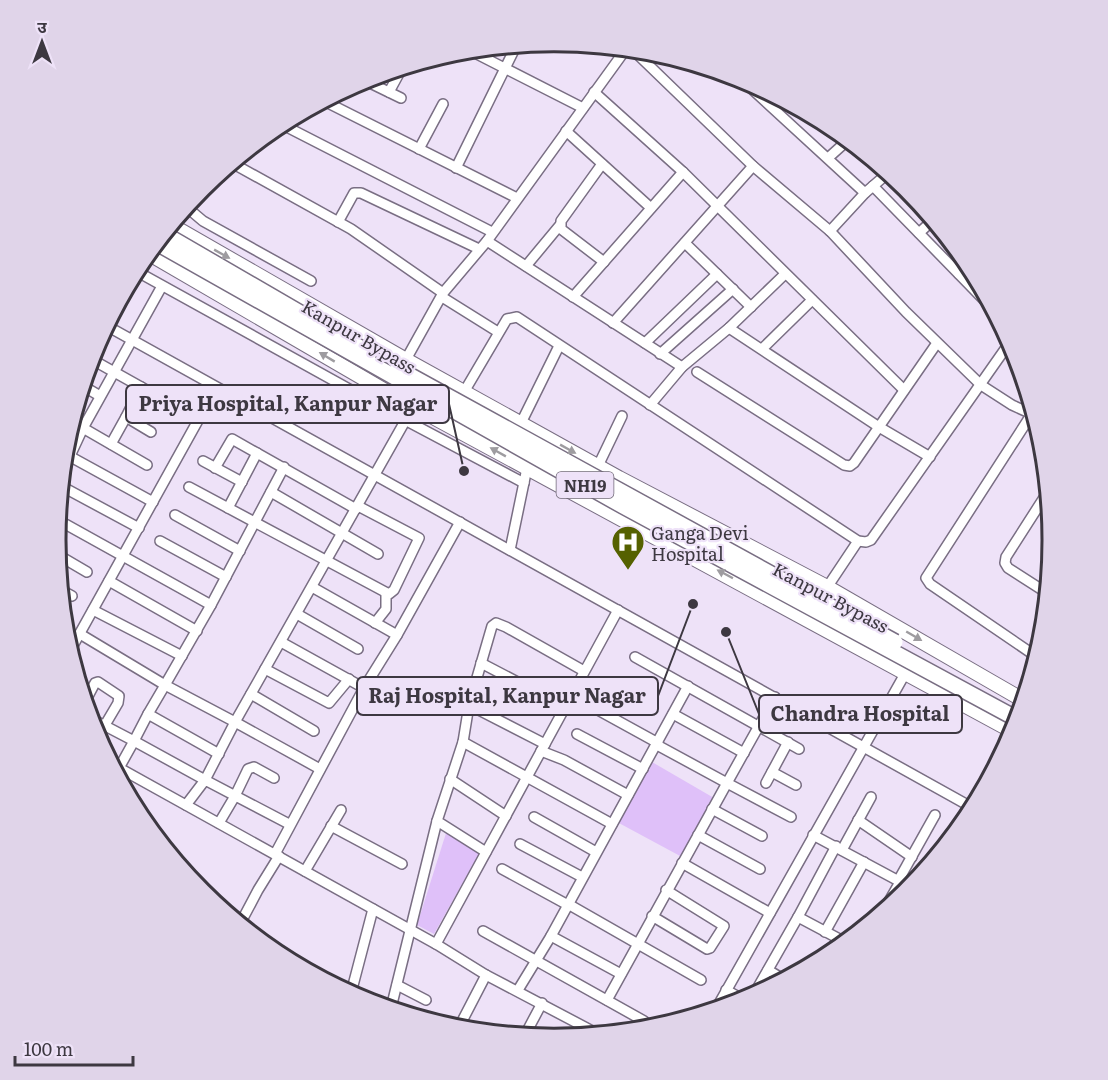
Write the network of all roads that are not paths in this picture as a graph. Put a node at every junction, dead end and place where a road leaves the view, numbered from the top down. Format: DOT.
graph roads {
  1 [pos="511,55"];
  2 [pos="620,57"];
  3 [pos="484,58"];
  4 [pos="645,61"];
  5 [pos="504,68"];
  6 [pos="396,78"];
  7 [pos="377,86"];
  8 [pos="389,92"];
  9 [pos="594,92"];
  10 [pos="401,98"];
  11 [pos="768,102"];
  12 [pos="443,104"];
  13 [pos="333,106"];
  14 [pos="583,108"];
  15 [pos="292,129"];
  16 [pos="566,130"];
  17 [pos="841,146"];
  18 [pos="419,149"];
  19 [pos="828,158"];
  20 [pos="602,164"];
  21 [pos="753,166"];
  22 [pos="240,167"];
  23 [pos="456,168"];
  24 [pos="683,172"];
  25 [pos="881,179"];
  26 [pos="869,189"];
  27 [pos="517,198"];
  28 [pos="651,208"];
  29 [pos="717,208"];
  30 [pos="193,213"];
  31 [pos="338,222"];
  32 [pos="560,225"];
  33 [pos="927,226"];
  34 [pos="178,229"];
  35 [pos="830,231"];
  36 [pos="492,232"];
  37 [pos="919,233"];
  38 [pos="171,238"];
  39 [pos="487,240"];
  40 [pos="685,243"];
  41 [pos="164,247"];
  42 [pos="479,249"];
  43 [pos="157,258"];
  44 [pos="604,262"];
  45 [pos="526,266"];
  46 [pos="717,274"];
  47 [pos="785,274"];
  48 [pos="959,274"];
  49 [pos="145,276"];
  50 [pos="311,281"];
  51 [pos="968,283"];
  52 [pos="162,285"];
  53 [pos="733,289"];
  54 [pos="443,295"];
  55 [pos="573,297"];
  56 [pos="812,300"];
  57 [pos="751,306"];
  58 [pos="613,323"];
  59 [pos="729,328"];
  60 [pos="114,330"];
  61 [pos="498,332"];
  62 [pos="132,340"];
  63 [pos="645,343"];
  64 [pos="937,343"];
  65 [pos="560,346"];
  66 [pos="762,349"];
  67 [pos="1003,352"];
  68 [pos="660,354"];
  69 [pos="406,360"];
  70 [pos="100,364"];
  71 [pos="682,367"];
  72 [pos="115,372"];
  73 [pos="698,372"];
  74 [pos="981,385"];
  75 [pos="141,387"];
  76 [pos="216,388"];
  77 [pos="90,390"];
  78 [pos="904,390"];
  79 [pos="387,392"];
  80 [pos="464,392"];
  81 [pos="100,396"];
  82 [pos="650,405"];
  83 [pos="413,406"];
  84 [pos="177,408"];
  85 [pos="1024,410"];
  86 [pos="622,416"];
  87 [pos="126,417"];
  88 [pos="405,420"];
  89 [pos="521,423"];
  90 [pos="1027,423"];
  91 [pos="80,426"];
  92 [pos="879,427"];
  93 [pos="83,428"];
  94 [pos="151,432"];
  95 [pos="111,444"];
  96 [pos="76,445"];
  97 [pos="258,453"];
  98 [pos="930,457"];
  99 [pos="74,459"];
  100 [pos="203,461"];
  101 [pos="147,465"];
  102 [pos="598,466"];
  103 [pos="284,467"];
  104 [pos="215,468"];
  105 [pos="527,468"];
  106 [pos="374,476"];
  107 [pos="242,482"];
  108 [pos="524,483"];
  109 [pos="189,487"];
  110 [pos="70,491"];
  111 [pos="271,492"];
  112 [pos="153,502"];
  113 [pos="1040,504"];
  114 [pos="357,507"];
  115 [pos="228,508"];
  116 [pos="175,514"];
  117 [pos="460,522"];
  118 [pos="255,524"];
  119 [pos="67,525"];
  120 [pos="139,528"];
  121 [pos="343,533"];
  122 [pos="160,541"];
  123 [pos="858,541"];
  124 [pos="510,550"];
  125 [pos="240,551"];
  126 [pos="378,554"];
  127 [pos="122,557"];
  128 [pos="67,561"];
  129 [pos="327,561"];
  130 [pos="87,572"];
  131 [pos="226,577"];
  132 [pos="109,581"];
  133 [pos="312,587"];
  134 [pos="827,587"];
  135 [pos="1039,588"];
  136 [pos="386,594"];
  137 [pos="211,605"];
  138 [pos="618,609"];
  139 [pos="93,610"];
  140 [pos="297,614"];
  141 [pos="806,618"];
  142 [pos="375,623"];
  143 [pos="197,631"];
  144 [pos="80,634"];
  145 [pos="398,635"];
  146 [pos="77,639"];
  147 [pos="281,642"];
  148 [pos="358,649"];
  149 [pos="1028,652"];
  150 [pos="182,656"];
  151 [pos="635,657"];
  152 [pos="481,663"];
  153 [pos="265,669"];
  154 [pos="584,671"];
  155 [pos="906,672"];
  156 [pos="349,679"];
  157 [pos="165,685"];
  158 [pos="688,686"];
  159 [pos="364,688"];
  160 [pos="90,692"];
  161 [pos="251,694"];
  162 [pos="775,696"];
  163 [pos="1016,696"];
  164 [pos="469,705"];
  165 [pos="565,707"];
  166 [pos="1012,707"];
  167 [pos="598,710"];
  168 [pos="148,714"];
  169 [pos="674,714"];
  170 [pos="1009,715"];
  171 [pos="235,722"];
  172 [pos="105,725"];
  173 [pos="759,726"];
  174 [pos="1004,727"];
  175 [pos="314,731"];
  176 [pos="577,734"];
  177 [pos="134,741"];
  178 [pos="463,742"];
  179 [pos="788,742"];
  180 [pos="657,744"];
  181 [pos="863,746"];
  182 [pos="543,748"];
  183 [pos="799,749"];
  184 [pos="744,753"];
  185 [pos="219,754"];
  186 [pos="119,760"];
  187 [pos="320,769"];
  188 [pos="643,769"];
  189 [pos="125,772"];
  190 [pos="772,772"];
  191 [pos="527,777"];
  192 [pos="274,778"];
  193 [pos="450,779"];
  194 [pos="205,780"];
  195 [pos="727,783"];
  196 [pos="766,783"];
  197 [pos="796,785"];
  198 [pos="628,795"];
  199 [pos="235,796"];
  200 [pos="871,796"];
  201 [pos="964,803"];
  202 [pos="186,805"];
  203 [pos="712,809"];
  204 [pos="340,810"];
  205 [pos="935,815"];
  206 [pos="506,816"];
  207 [pos="534,817"];
  208 [pos="791,817"];
  209 [pos="858,820"];
  210 [pos="437,821"];
  211 [pos="219,823"];
  212 [pos="289,824"];
  213 [pos="612,824"];
  214 [pos="331,826"];
  215 [pos="698,835"];
  216 [pos="813,835"];
  217 [pos="762,836"];
  218 [pos="520,844"];
  219 [pos="839,848"];
  220 [pos="486,852"];
  221 [pos="596,852"];
  222 [pos="277,855"];
  223 [pos="912,857"];
  224 [pos="864,862"];
  225 [pos="682,863"];
  226 [pos="402,864"];
  227 [pos="760,869"];
  228 [pos="502,870"];
  229 [pos="305,871"];
  230 [pos="582,878"];
  231 [pos="899,882"];
  232 [pos="896,888"];
  233 [pos="666,890"];
  234 [pos="568,904"];
  235 [pos="373,909"];
  236 [pos="770,913"];
  237 [pos="244,916"];
  238 [pos="652,916"];
  239 [pos="798,917"];
  240 [pos="411,930"];
  241 [pos="483,931"];
  242 [pos="825,932"];
  243 [pos="551,936"];
  244 [pos="836,937"];
  245 [pos="638,943"];
  246 [pos="436,944"];
  247 [pos="537,961"];
  248 [pos="768,970"];
  249 [pos="621,974"];
  250 [pos="775,974"];
  251 [pos="486,975"];
  252 [pos="701,980"];
  253 [pos="762,981"];
  254 [pos="353,984"];
  255 [pos="397,985"];
  256 [pos="518,990"];
  257 [pos="726,990"];
  258 [pos="732,993"];
  259 [pos="722,998"];
  260 [pos="393,1000"];
  261 [pos="426,1000"];
  262 [pos="607,1000"];
  263 [pos="542,1003"];
  264 [pos="463,1019"];
  265 [pos="641,1019"];
  266 [pos="530,1026"];
  267 [pos="583,1026"];
  1 -- 5 [label="street"];
  2 -- 9 [label="street"];
  3 -- 5 [label="street"];
  4 -- 21 [label="street"];
  5 -- 14 [label="street"];
  5 -- 23 [label="street"];
  6 -- 8 [label="street"];
  7 -- 8 [label="street"];
  8 -- 10 [label="street"];
  9 -- 14 [label="street"];
  9 -- 24 [label="street"];
  11 -- 19 [label="street"];
  12 -- 18 [label="street"];
  13 -- 18 [label="street"];
  14 -- 16 [label="street"];
  15 -- 36 [label="street"];
  16 -- 20 [label="street"];
  16 -- 27 [label="street"];
  17 -- 19 [label="street"];
  18 -- 23 [label="street"];
  19 -- 26 [label="street"];
  20 -- 28 [label="street"];
  20 -- 32 [label="street"];
  21 -- 29 [label="street"];
  21 -- 35 [label="street"];
  22 -- 31 [label="street"];
  23 -- 27 [label="street"];
  24 -- 28 [label="street"];
  24 -- 29 [label="street"];
  25 -- 26 [label="street"];
  26 -- 35 [label="street"];
  26 -- 37 [label="street"];
  27 -- 36 [label="street"];
  28 -- 44 [label="street"];
  29 -- 40 [label="street"];
  29 -- 47 [label="street"];
  30 -- 50 [label="street"];
  31 -- 42 [label="street"];
  31 -- 54 [label="street"];
  32 -- 44 [label="street"];
  32 -- 45 [label="street"];
  33 -- 37 [label="street"];
  34 -- 69 [label="main road, one-way"];
  35 -- 64 [label="street"];
  36 -- 39 [label="street"];
  37 -- 48 [label="street"];
  38 -- 166 [label="highway, Kanpur Bypass / NH19, bridge"];
  39 -- 42 [label="street"];
  39 -- 45 [label="street"];
  40 -- 46 [label="street"];
  40 -- 58 [label="street"];
  41 -- 170 [label="highway, Kanpur Bypass / NH19, bridge"];
  42 -- 54 [label="street"];
  79 -- 43 [label="main road, one-way"];
  44 -- 55 [label="street"];
  45 -- 55 [label="street"];
  46 -- 53 [label="street"];
  46 -- 63 [label="street"];
  47 -- 56 [label="street"];
  47 -- 57 [label="street"];
  48 -- 51 [label="street"];
  49 -- 52 [label="street"];
  52 -- 62 [label="street"];
  52 -- 88 [label="street"];
  53 -- 57 [label="street"];
  53 -- 68 [label="street"];
  54 -- 61 [label="street"];
  54 -- 69 [label="street"];
  55 -- 58 [label="street"];
  56 -- 66 [label="street"];
  56 -- 78 [label="street"];
  57 -- 59 [label="street"];
  58 -- 63 [label="street"];
  59 -- 66 [label="street"];
  59 -- 71 [label="street"];
  60 -- 62 [label="street"];
  61 -- 65 [label="street"];
  61 -- 80 [label="street"];
  62 -- 72 [label="street"];
  62 -- 76 [label="street"];
  63 -- 68 [label="street"];
  64 -- 74 [label="street"];
  64 -- 78 [label="street"];
  65 -- 82 [label="street"];
  65 -- 89 [label="street"];
  66 -- 92 [label="street"];
  67 -- 74 [label="street"];
  68 -- 71 [label="street"];
  69 -- 79 [label="street"];
  69 -- 80 [label="main road"];
  70 -- 72 [label="street"];
  71 -- 82 [label="street"];
  72 -- 75 [label="street"];
  72 -- 81 [label="street"];
  73 -- 92 [label="street"];
  74 -- 85 [label="street"];
  74 -- 98 [label="street"];
  75 -- 84 [label="street"];
  75 -- 87 [label="street"];
  76 -- 106 [label="street"];
  76 -- 112 [label="street"];
  77 -- 81 [label="street"];
  78 -- 92 [label="street"];
  79 -- 83 [label="main road"];
  80 -- 89 [label="main road"];
  81 -- 93 [label="street"];
  82 -- 123 [label="street"];
  83 -- 88 [label="street"];
  105 -- 83 [label="main road, one-way"];
  86 -- 102 [label="street"];
  87 -- 94 [label="street"];
  87 -- 95 [label="street"];
  88 -- 106 [label="street"];
  88 -- 108 [label="street"];
  89 -- 102 [label="main road, one-way"];
  90 -- 149 [label="street"];
  91 -- 93 [label="street"];
  92 -- 98 [label="street"];
  93 -- 95 [label="street"];
  93 -- 96 [label="street"];
  95 -- 101 [label="street"];
  97 -- 103 [label="street"];
  97 -- 104 [label="street"];
  97 -- 107 [label="street"];
  98 -- 123 [label="street"];
  99 -- 112 [label="street"];
  100 -- 104 [label="street"];
  102 -- 134 [label="main road"];
  103 -- 111 [label="street"];
  103 -- 114 [label="street"];
  104 -- 107 [label="street"];
  105 -- 108 [label="street"];
  141 -- 105 [label="main road, one-way"];
  106 -- 114 [label="street"];
  106 -- 117 [label="street"];
  107 -- 115 [label="street"];
  108 -- 124 [label="street"];
  109 -- 115 [label="street"];
  110 -- 120 [label="street"];
  111 -- 118 [label="street"];
  111 -- 121 [label="street"];
  112 -- 120 [label="street"];
  113 -- 135 [label="street"];
  114 -- 121 [label="street"];
  114 -- 136 [label="street"];
  115 -- 118 [label="street"];
  116 -- 125 [label="street"];
  117 -- 124 [label="street"];
  117 -- 145 [label="street"];
  118 -- 125 [label="street"];
  118 -- 129 [label="street"];
  119 -- 127 [label="street"];
  120 -- 127 [label="street"];
  121 -- 126 [label="street"];
  121 -- 129 [label="street"];
  122 -- 131 [label="street"];
  123 -- 134 [label="street"];
  124 -- 138 [label="street"];
  125 -- 131 [label="street"];
  127 -- 132 [label="street"];
  127 -- 137 [label="street"];
  128 -- 130 [label="street"];
  129 -- 133 [label="street"];
  129 -- 136 [label="street"];
  131 -- 137 [label="street"];
  132 -- 139 [label="street"];
  132 -- 143 [label="street"];
  133 -- 140 [label="street"];
  133 -- 142 [label="street"];
  134 -- 141 [label="street"];
  134 -- 163 [label="main road, one-way"];
  136 -- 142 [label="street"];
  137 -- 143 [label="street"];
  138 -- 154 [label="street"];
  138 -- 162 [label="street"];
  139 -- 144 [label="street"];
  139 -- 150 [label="street"];
  140 -- 147 [label="street"];
  140 -- 148 [label="street"];
  141 -- 155 [label="main road"];
  142 -- 145 [label="street"];
  143 -- 150 [label="street"];
  144 -- 146 [label="street"];
  144 -- 157 [label="street"];
  145 -- 159 [label="street"];
  147 -- 153 [label="street"];
  147 -- 156 [label="street"];
  150 -- 157 [label="street"];
  151 -- 158 [label="street"];
  152 -- 154 [label="street"];
  152 -- 164 [label="street"];
  152 -- 165 [label="street"];
  153 -- 156 [label="street"];
  153 -- 161 [label="street"];
  154 -- 165 [label="street"];
  155 -- 174 [label="main road"];
  155 -- 181 [label="street"];
  156 -- 159 [label="street"];
  157 -- 168 [label="street"];
  157 -- 171 [label="street"];
  158 -- 169 [label="street"];
  158 -- 173 [label="street"];
  159 -- 187 [label="street"];
  160 -- 172 [label="street"];
  161 -- 171 [label="street"];
  161 -- 175 [label="street"];
  162 -- 173 [label="street"];
  162 -- 181 [label="street"];
  164 -- 178 [label="street"];
  164 -- 182 [label="street"];
  165 -- 182 [label="street"];
  167 -- 180 [label="street"];
  168 -- 177 [label="street"];
  168 -- 185 [label="street"];
  169 -- 180 [label="street"];
  169 -- 184 [label="street"];
  171 -- 185 [label="street"];
  171 -- 187 [label="street"];
  172 -- 177 [label="street"];
  173 -- 179 [label="street"];
  173 -- 184 [label="street"];
  176 -- 188 [label="street"];
  177 -- 186 [label="street"];
  177 -- 194 [label="street"];
  178 -- 191 [label="street"];
  178 -- 193 [label="street"];
  179 -- 183 [label="street"];
  179 -- 190 [label="street"];
  180 -- 188 [label="street"];
  180 -- 195 [label="street"];
  181 -- 201 [label="street"];
  181 -- 216 [label="street"];
  182 -- 191 [label="street"];
  182 -- 198 [label="street"];
  184 -- 195 [label="street"];
  185 -- 194 [label="street"];
  187 -- 212 [label="street"];
  188 -- 198 [label="street"];
  189 -- 202 [label="street"];
  190 -- 196 [label="street"];
  190 -- 197 [label="street"];
  191 -- 206 [label="street"];
  191 -- 213 [label="street"];
  192 -- 199 [label="street"];
  193 -- 206 [label="street"];
  193 -- 210 [label="street"];
  194 -- 199 [label="street"];
  194 -- 202 [label="street"];
  195 -- 203 [label="street"];
  195 -- 208 [label="street"];
  198 -- 213 [label="street"];
  199 -- 211 [label="street"];
  199 -- 212 [label="street"];
  200 -- 209 [label="street"];
  202 -- 211 [label="street"];
  203 -- 215 [label="street"];
  203 -- 217 [label="street"];
  204 -- 214 [label="street"];
  205 -- 223 [label="street"];
  206 -- 220 [label="street"];
  207 -- 221 [label="street"];
  209 -- 219 [label="street"];
  209 -- 223 [label="street"];
  210 -- 220 [label="street"];
  210 -- 240 [label="street"];
  211 -- 222 [label="street"];
  212 -- 222 [label="street"];
  213 -- 221 [label="street"];
  214 -- 226 [label="street"];
  214 -- 229 [label="street"];
  215 -- 225 [label="street"];
  215 -- 227 [label="street"];
  216 -- 219 [label="street"];
  216 -- 236 [label="street"];
  218 -- 230 [label="street"];
  219 -- 224 [label="street"];
  219 -- 239 [label="street"];
  220 -- 246 [label="street"];
  221 -- 230 [label="street"];
  222 -- 229 [label="street"];
  222 -- 237 [label="street"];
  223 -- 231 [label="street"];
  224 -- 231 [label="street"];
  224 -- 242 [label="street"];
  225 -- 233 [label="street"];
  225 -- 236 [label="street"];
  228 -- 234 [label="street"];
  229 -- 235 [label="street"];
  230 -- 234 [label="street"];
  231 -- 232 [label="street"];
  233 -- 238 [label="street"];
  233 -- 238 [label="street"];
  234 -- 243 [label="street"];
  234 -- 245 [label="street"];
  235 -- 240 [label="street"];
  235 -- 254 [label="street"];
  236 -- 257 [label="street"];
  238 -- 245 [label="street"];
  239 -- 242 [label="street"];
  239 -- 248 [label="street"];
  240 -- 246 [label="street"];
  240 -- 255 [label="street"];
  241 -- 247 [label="street"];
  242 -- 244 [label="street"];
  243 -- 247 [label="street"];
  243 -- 249 [label="street"];
  245 -- 249 [label="street"];
  245 -- 252 [label="street"];
  246 -- 251 [label="street"];
  247 -- 256 [label="street"];
  247 -- 262 [label="street"];
  248 -- 250 [label="street"];
  248 -- 253 [label="street"];
  249 -- 262 [label="street"];
  251 -- 256 [label="street"];
  251 -- 264 [label="street"];
  255 -- 260 [label="street"];
  255 -- 261 [label="street"];
  256 -- 263 [label="street"];
  257 -- 258 [label="street"];
  257 -- 259 [label="street"];
  262 -- 265 [label="street"];
  263 -- 266 [label="street"];
  263 -- 267 [label="street"];
}
